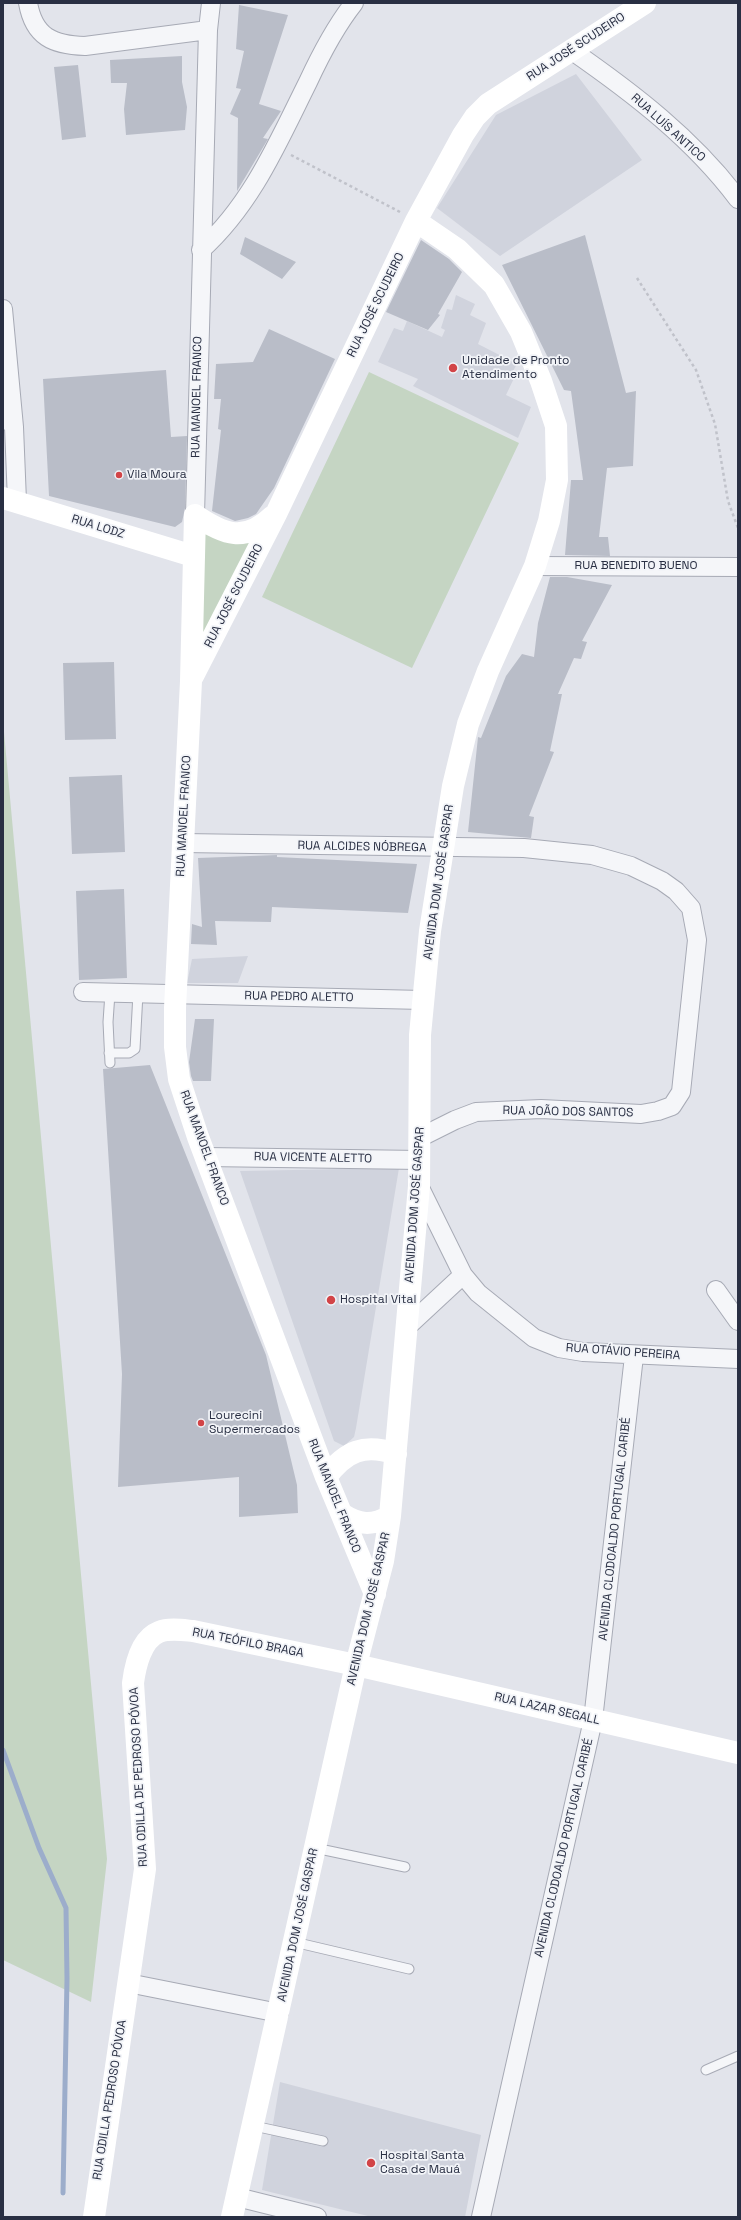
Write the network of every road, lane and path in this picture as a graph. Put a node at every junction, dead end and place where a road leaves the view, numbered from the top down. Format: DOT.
graph roads {
  1 [pos="28,3"];
  2 [pos="211,3"];
  3 [pos="354,3"];
  4 [pos="645,3"];
  5 [pos="208,30"];
  6 [pos="571,50"];
  7 [pos="276,146"];
  8 [pos="738,199"];
  9 [pos="416,221"];
  10 [pos="201,250"];
  11 [pos="637,278"];
  12 [pos="3,309"];
  13 [pos="3,411"];
  14 [pos="14,428"];
  15 [pos="10,500"];
  16 [pos="276,514"];
  17 [pos="194,515"];
  18 [pos="738,528"];
  19 [pos="193,556"];
  20 [pos="535,566"];
  21 [pos="738,567"];
  22 [pos="191,681"];
  23 [pos="183,843"];
  24 [pos="443,848"];
  25 [pos="82,992"];
  26 [pos="110,993"];
  27 [pos="138,993"];
  28 [pos="176,994"];
  29 [pos="423,1000"];
  30 [pos="109,1053"];
  31 [pos="110,1063"];
  32 [pos="672,1106"];
  33 [pos="421,1137"];
  34 [pos="206,1157"];
  35 [pos="420,1160"];
  36 [pos="419,1186"];
  37 [pos="463,1275"];
  38 [pos="716,1290"];
  39 [pos="738,1321"];
  40 [pos="407,1327"];
  41 [pos="634,1356"];
  42 [pos="738,1359"];
  43 [pos="396,1454"];
  44 [pos="326,1477"];
  45 [pos="342,1514"];
  46 [pos="390,1516"];
  47 [pos="374,1594"];
  48 [pos="145,1645"];
  49 [pos="356,1665"];
  50 [pos="593,1720"];
  51 [pos="738,1753"];
  52 [pos="315,1848"];
  53 [pos="405,1867"];
  54 [pos="294,1942"];
  55 [pos="409,1969"];
  56 [pos="128,1983"];
  57 [pos="279,2013"];
  58 [pos="738,2056"];
  59 [pos="706,2070"];
  60 [pos="254,2126"];
  61 [pos="323,2141"];
  62 [pos="234,2207"];
  63 [pos="94,2217"];
  64 [pos="317,2217"];
  65 [pos="482,2217"];
  1 -- 5 [label="street"];
  2 -- 5 [label="street, RUA MANOEL FRANCO"];
  3 -- 7 [label="street"];
  4 -- 6 [label="street, RUA JOSÉ SCUDEIRO"];
  5 -- 10 [label="street, RUA MANOEL FRANCO"];
  6 -- 8 [label="street, RUA LUÍS ANTICO"];
  6 -- 9 [label="street, RUA JOSÉ SCUDEIRO"];
  7 -- 9 [label="path"];
  7 -- 10 [label="street"];
  9 -- 16 [label="street, RUA JOSÉ SCUDEIRO"];
  9 -- 20 [label="street, AVENIDA DOM JOSÉ GASPAR"];
  10 -- 17 [label="street, RUA MANOEL FRANCO"];
  11 -- 18 [label="path"];
  12 -- 14 [label="street"];
  13 -- 14 [label="street"];
  14 -- 15 [label="street"];
  15 -- 19 [label="street, RUA LODZ"];
  16 -- 17 [label="street"];
  16 -- 22 [label="street, RUA JOSÉ SCUDEIRO"];
  17 -- 19 [label="street, RUA MANOEL FRANCO"];
  19 -- 22 [label="street, RUA MANOEL FRANCO"];
  20 -- 21 [label="street, RUA BENEDITO BUENO"];
  20 -- 24 [label="street, AVENIDA DOM JOSÉ GASPAR"];
  22 -- 23 [label="street, RUA MANOEL FRANCO"];
  23 -- 24 [label="street, RUA ALCIDES NÓBREGA"];
  23 -- 28 [label="street, RUA MANOEL FRANCO"];
  24 -- 29 [label="street, AVENIDA DOM JOSÉ GASPAR"];
  24 -- 32 [label="street, RUA ALCIDES NÓBREGA"];
  25 -- 26 [label="street, RUA PEDRO ALETTO"];
  26 -- 27 [label="street, RUA PEDRO ALETTO"];
  26 -- 30 [label="lane"];
  27 -- 28 [label="street, RUA PEDRO ALETTO"];
  27 -- 30 [label="lane"];
  28 -- 29 [label="street, RUA PEDRO ALETTO"];
  28 -- 34 [label="street, RUA MANOEL FRANCO"];
  29 -- 33 [label="street, AVENIDA DOM JOSÉ GASPAR"];
  30 -- 31 [label="lane"];
  32 -- 33 [label="street, RUA JOÃO DOS SANTOS"];
  33 -- 35 [label="street, AVENIDA DOM JOSÉ GASPAR"];
  34 -- 35 [label="street, RUA VICENTE ALETTO"];
  34 -- 44 [label="street, RUA MANOEL FRANCO"];
  35 -- 36 [label="street, AVENIDA DOM JOSÉ GASPAR"];
  36 -- 37 [label="street, RUA OTÁVIO PEREIRA"];
  36 -- 40 [label="street, AVENIDA DOM JOSÉ GASPAR"];
  37 -- 40 [label="street"];
  37 -- 41 [label="street, RUA OTÁVIO PEREIRA"];
  38 -- 39 [label="street"];
  40 -- 43 [label="street, AVENIDA DOM JOSÉ GASPAR"];
  41 -- 42 [label="street, RUA OTÁVIO PEREIRA"];
  41 -- 50 [label="street, AVENIDA CLODOALDO PORTUGAL CARIBÉ"];
  43 -- 44 [label="street"];
  43 -- 46 [label="street, AVENIDA DOM JOSÉ GASPAR"];
  44 -- 45 [label="street, RUA MANOEL FRANCO"];
  45 -- 46 [label="street"];
  45 -- 47 [label="street, RUA MANOEL FRANCO"];
  46 -- 47 [label="street, AVENIDA DOM JOSÉ GASPAR"];
  47 -- 49 [label="street, AVENIDA DOM JOSÉ GASPAR"];
  48 -- 49 [label="street, RUA TEÓFILO BRAGA"];
  48 -- 56 [label="street, RUA ODILLA DE PEDROSO PÓVOA"];
  49 -- 50 [label="street, RUA LAZAR SEGALL"];
  49 -- 52 [label="street, AVENIDA DOM JOSÉ GASPAR"];
  50 -- 51 [label="street, RUA LAZAR SEGALL"];
  50 -- 65 [label="street, AVENIDA CLODOALDO PORTUGAL CARIBÉ"];
  52 -- 53 [label="lane"];
  52 -- 54 [label="street, AVENIDA DOM JOSÉ GASPAR"];
  54 -- 55 [label="lane"];
  54 -- 57 [label="street, AVENIDA DOM JOSÉ GASPAR"];
  56 -- 57 [label="street"];
  56 -- 63 [label="street, RUA ODILLA PEDROSO PÓVOA"];
  57 -- 60 [label="street, AVENIDA DOM JOSÉ GASPAR"];
  58 -- 59 [label="lane"];
  60 -- 61 [label="lane"];
  60 -- 62 [label="street, AVENIDA DOM JOSÉ GASPAR"];
  62 -- 64 [label="street"];
}
